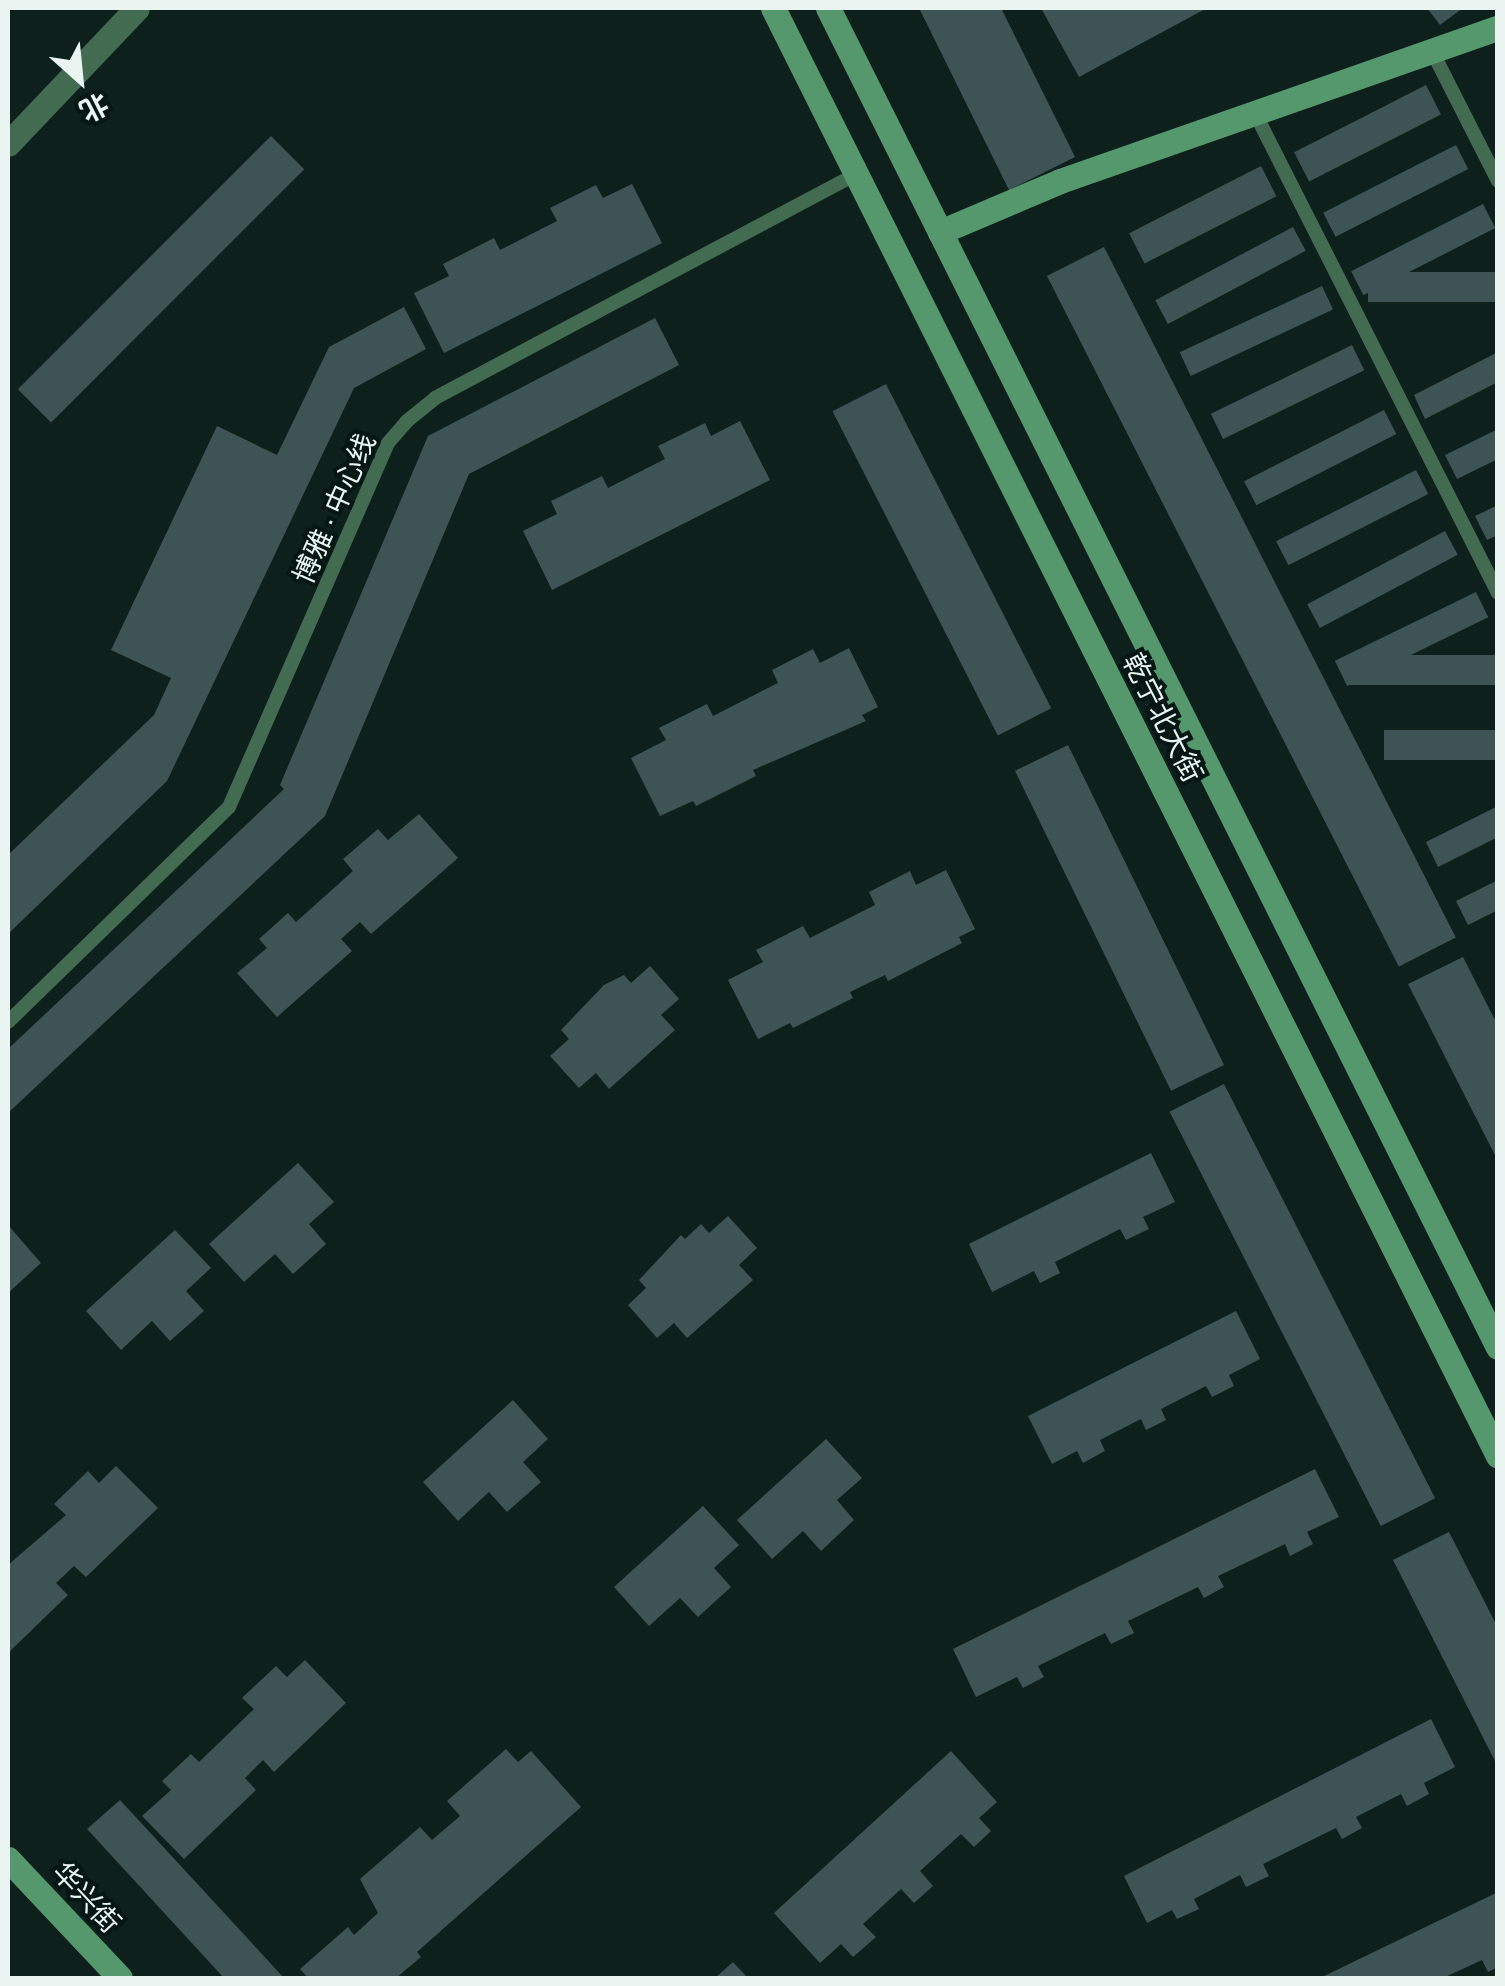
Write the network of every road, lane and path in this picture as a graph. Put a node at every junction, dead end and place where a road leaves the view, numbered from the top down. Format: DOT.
graph roads {
  1 [pos="137,8"];
  2 [pos="773,8"];
  3 [pos="828,8"];
  4 [pos="1498,28"];
  5 [pos="1432,51"];
  6 [pos="1255,113"];
  7 [pos="8,144"];
  8 [pos="857,174"];
  9 [pos="1498,181"];
  10 [pos="940,232"];
  11 [pos="1498,593"];
  12 [pos="8,1022"];
  13 [pos="1498,1347"];
  14 [pos="1498,1456"];
  15 [pos="8,1859"];
  16 [pos="120,1978"];
  1 -- 7 [label="street"];
  2 -- 8 [label="main road, 乾宁北大街"];
  3 -- 10 [label="main road, 乾宁北大街"];
  4 -- 5 [label="main road"];
  5 -- 6 [label="main road"];
  5 -- 9 [label="lane"];
  6 -- 10 [label="main road"];
  6 -- 11 [label="lane"];
  8 -- 12 [label="lane, 博雅 · 中心线"];
  8 -- 14 [label="main road, 乾宁北大街"];
  10 -- 13 [label="main road, 乾宁北大街"];
  15 -- 16 [label="main road, 华兴街"];
}
